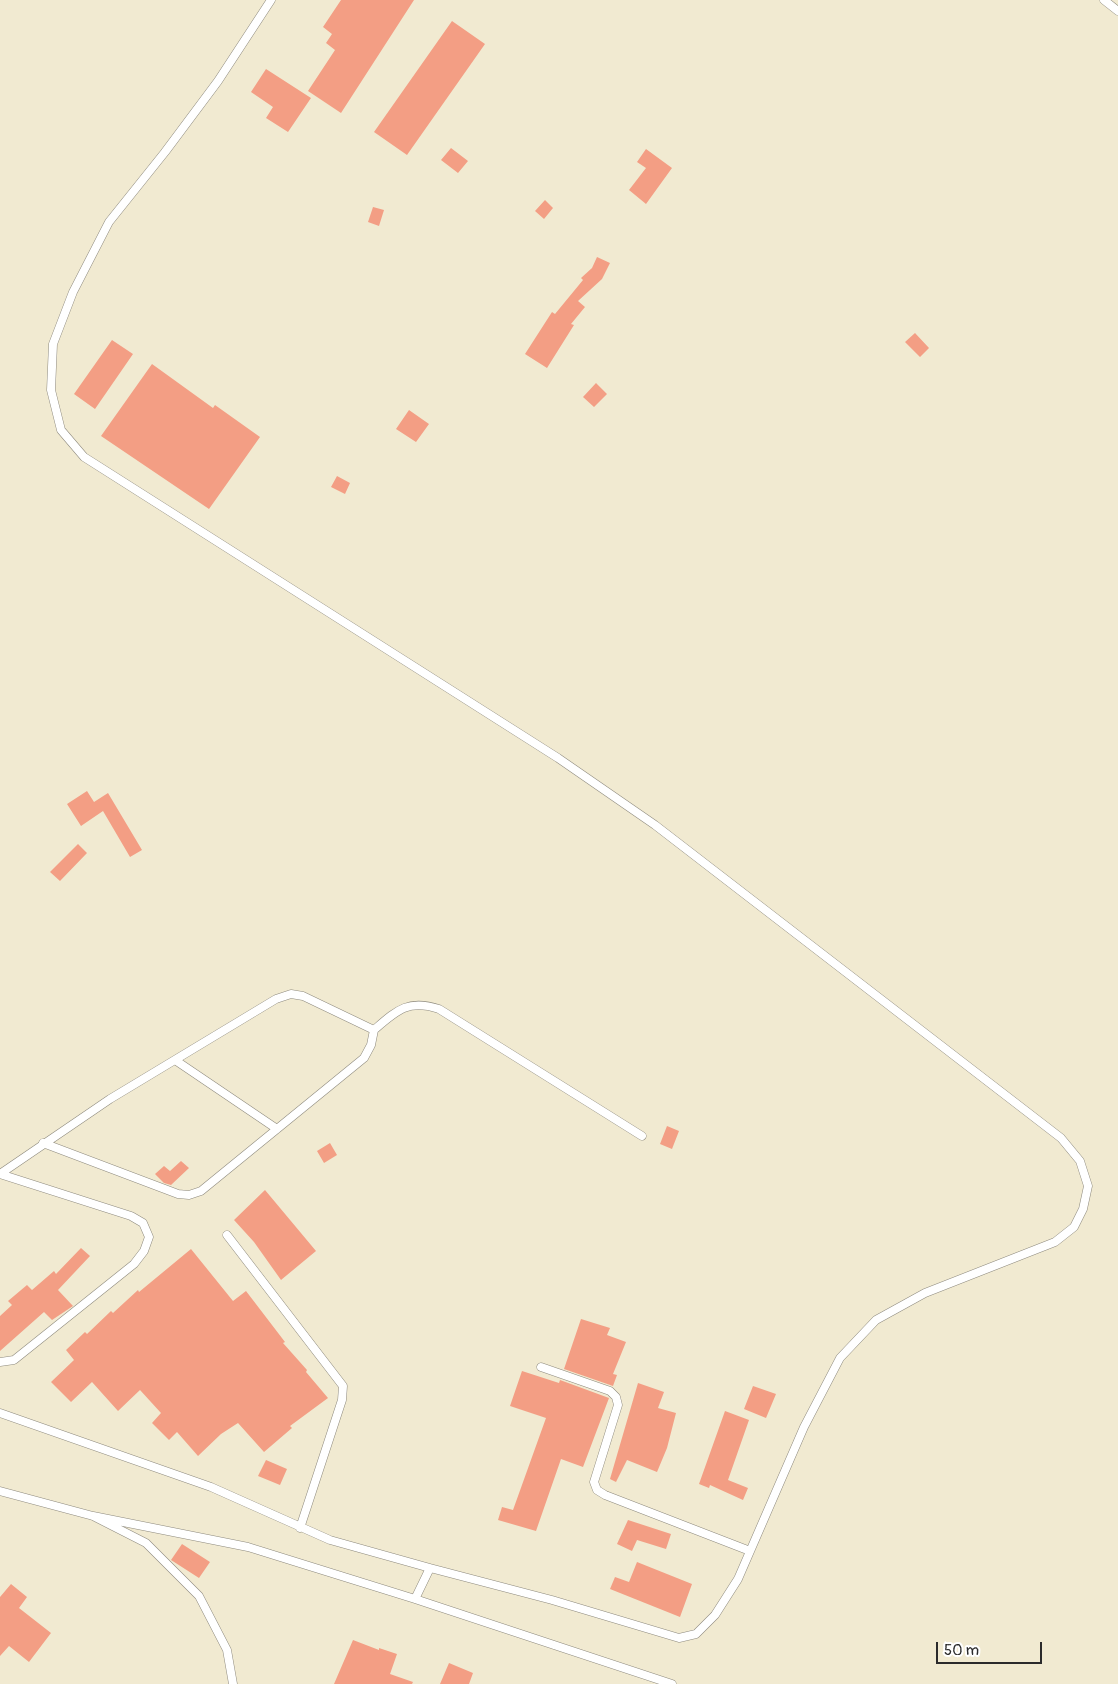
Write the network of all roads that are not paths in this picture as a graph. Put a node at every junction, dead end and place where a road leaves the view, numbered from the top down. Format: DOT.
graph roads {
  1 [pos="271,0"];
  2 [pos="1104,0"];
  3 [pos="1118,10"];
  4 [pos="374,1030"];
  5 [pos="175,1060"];
  6 [pos="277,1130"];
  7 [pos="642,1136"];
  8 [pos="43,1143"];
  9 [pos="0,1174"];
  10 [pos="227,1234"];
  11 [pos="0,1362"];
  12 [pos="541,1367"];
  13 [pos="0,1413"];
  14 [pos="0,1491"];
  15 [pos="93,1516"];
  16 [pos="300,1528"];
  17 [pos="750,1551"];
  18 [pos="430,1568"];
  19 [pos="415,1598"];
  20 [pos="233,1684"];
  21 [pos="672,1684"];
  1 -- 17 [label="lane"];
  2 -- 3 [label="lane"];
  4 -- 5 [label="lane"];
  4 -- 6 [label="lane"];
  4 -- 7 [label="lane"];
  5 -- 6 [label="lane"];
  5 -- 8 [label="lane"];
  6 -- 8 [label="lane"];
  8 -- 9 [label="lane"];
  9 -- 11 [label="lane"];
  10 -- 16 [label="lane"];
  12 -- 17 [label="lane"];
  13 -- 16 [label="lane"];
  14 -- 15 [label="lane"];
  15 -- 19 [label="lane"];
  15 -- 20 [label="lane"];
  16 -- 18 [label="lane"];
  17 -- 18 [label="lane"];
  18 -- 19 [label="lane"];
  19 -- 21 [label="lane"];
}
